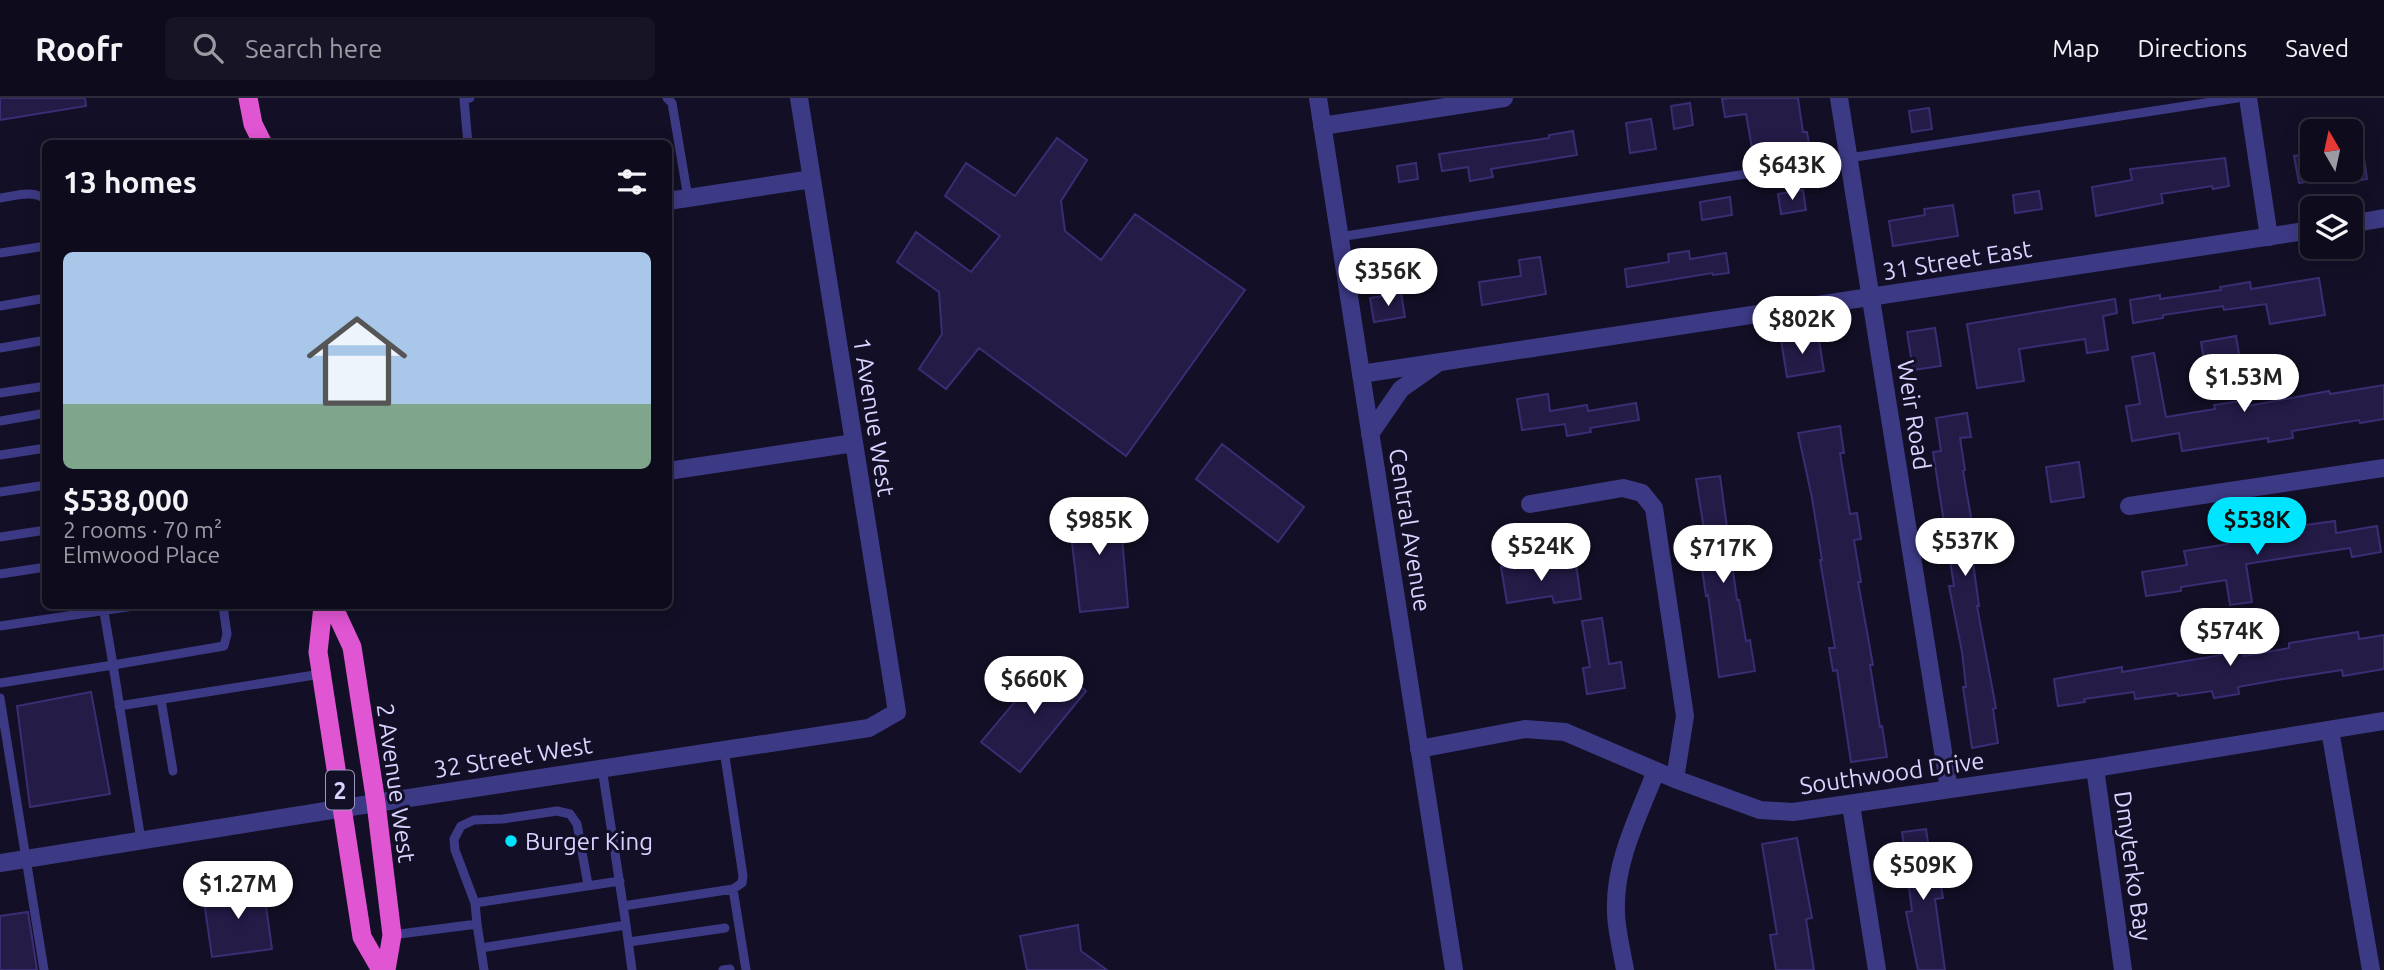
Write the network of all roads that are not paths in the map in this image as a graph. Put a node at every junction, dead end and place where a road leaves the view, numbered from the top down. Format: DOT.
graph roads {
  1 [pos="248,98"];
  2 [pos="470,98"];
  3 [pos="667,98"];
  4 [pos="799,98"];
  5 [pos="1318,98"];
  6 [pos="1504,98"];
  7 [pos="1839,98"];
  8 [pos="2237,98"];
  9 [pos="2248,98"];
  10 [pos="253,124"];
  11 [pos="1322,126"];
  12 [pos="248,140"];
  13 [pos="261,140"];
  14 [pos="468,140"];
  15 [pos="1849,158"];
  16 [pos="812,179"];
  17 [pos="42,197"];
  18 [pos="0,198"];
  19 [pos="688,198"];
  20 [pos="672,200"];
  21 [pos="2384,218"];
  22 [pos="2363,222"];
  23 [pos="2300,232"];
  24 [pos="1339,237"];
  25 [pos="2269,237"];
  26 [pos="42,247"];
  27 [pos="0,253"];
  28 [pos="42,299"];
  29 [pos="1870,299"];
  30 [pos="0,306"];
  31 [pos="42,341"];
  32 [pos="0,348"];
  33 [pos="1438,363"];
  34 [pos="1361,374"];
  35 [pos="42,387"];
  36 [pos="0,393"];
  37 [pos="42,414"];
  38 [pos="0,421"];
  39 [pos="1370,434"];
  40 [pos="854,443"];
  41 [pos="42,449"];
  42 [pos="0,455"];
  43 [pos="2384,468"];
  44 [pos="672,470"];
  45 [pos="42,486"];
  46 [pos="0,492"];
  47 [pos="1530,504"];
  48 [pos="2129,506"];
  49 [pos="42,531"];
  50 [pos="0,537"];
  51 [pos="42,568"];
  52 [pos="0,574"];
  53 [pos="97,609"];
  54 [pos="103,609"];
  55 [pos="222,609"];
  56 [pos="323,609"];
  57 [pos="334,609"];
  58 [pos="0,626"];
  59 [pos="113,665"];
  60 [pos="322,674"];
  61 [pos="0,683"];
  62 [pos="0,698"];
  63 [pos="161,700"];
  64 [pos="119,706"];
  65 [pos="2384,722"];
  66 [pos="869,728"];
  67 [pos="2330,730"];
  68 [pos="1419,749"];
  69 [pos="724,750"];
  70 [pos="602,768"];
  71 [pos="2095,768"];
  72 [pos="173,771"];
  73 [pos="1656,771"];
  74 [pos="13,772"];
  75 [pos="0,773"];
  76 [pos="1675,779"];
  77 [pos="1949,789"];
  78 [pos="376,803"];
  79 [pos="1852,805"];
  80 [pos="342,807"];
  81 [pos="141,840"];
  82 [pos="28,859"];
  83 [pos="0,863"];
  84 [pos="620,881"];
  85 [pos="588,885"];
  86 [pos="733,889"];
  87 [pos="475,903"];
  88 [pos="623,905"];
  89 [pos="477,924"];
  90 [pos="626,925"];
  91 [pos="725,928"];
  92 [pos="392,935"];
  93 [pos="629,943"];
  94 [pos="481,948"];
  95 [pos="44,970"];
  96 [pos="384,970"];
  97 [pos="484,970"];
  98 [pos="632,970"];
  99 [pos="746,970"];
  100 [pos="1454,970"];
  101 [pos="1625,970"];
  102 [pos="1877,970"];
  103 [pos="2123,970"];
  104 [pos="2371,970"];
  1 -- 10 [label="highway"];
  2 -- 14 [label="lane"];
  3 -- 19 [label="lane"];
  4 -- 16 [label="street, 1 Avenue West"];
  5 -- 11 [label="street, Central Avenue"];
  6 -- 11 [label="street"];
  7 -- 15 [label="street, Weir Road"];
  8 -- 15 [label="lane"];
  9 -- 25 [label="street"];
  10 -- 12 [label="highway"];
  10 -- 13 [label="highway"];
  11 -- 24 [label="street, Central Avenue"];
  15 -- 24 [label="lane"];
  15 -- 29 [label="street, Weir Road"];
  16 -- 19 [label="street"];
  16 -- 40 [label="street, 1 Avenue West"];
  17 -- 18 [label="lane"];
  19 -- 20 [label="street"];
  21 -- 22 [label="street"];
  23 -- 25 [label="street, 31 Street East"];
  24 -- 34 [label="street, Central Avenue"];
  25 -- 29 [label="street, 31 Street East"];
  26 -- 27 [label="lane"];
  28 -- 30 [label="lane"];
  29 -- 33 [label="street, 31 Street East"];
  29 -- 77 [label="street, Weir Road"];
  31 -- 32 [label="lane"];
  33 -- 34 [label="street, 31 Street East"];
  33 -- 39 [label="street"];
  34 -- 39 [label="street, Central Avenue"];
  35 -- 36 [label="lane"];
  37 -- 38 [label="lane"];
  39 -- 68 [label="street, Central Avenue"];
  40 -- 44 [label="street"];
  40 -- 66 [label="street, 1 Avenue West"];
  41 -- 42 [label="lane"];
  43 -- 48 [label="street"];
  45 -- 46 [label="lane"];
  47 -- 76 [label="street"];
  49 -- 50 [label="lane"];
  51 -- 52 [label="lane"];
  53 -- 58 [label="lane"];
  54 -- 59 [label="lane"];
  55 -- 59 [label="lane"];
  56 -- 60 [label="highway, 2 Avenue West / 2"];
  57 -- 78 [label="highway, 2 Avenue West / 2"];
  59 -- 61 [label="lane"];
  59 -- 64 [label="lane"];
  60 -- 63 [label="lane"];
  60 -- 80 [label="highway, 2 Avenue West / 2"];
  62 -- 74 [label="lane"];
  63 -- 64 [label="lane"];
  63 -- 72 [label="lane"];
  64 -- 81 [label="lane"];
  65 -- 67 [label="street, Southwood Drive"];
  66 -- 69 [label="street, 32 Street West"];
  67 -- 71 [label="street, Southwood Drive"];
  67 -- 104 [label="street"];
  68 -- 73 [label="street, Southwood Drive"];
  68 -- 100 [label="street, Central Avenue"];
  69 -- 70 [label="street, 32 Street West"];
  69 -- 86 [label="lane"];
  70 -- 78 [label="street, 32 Street West"];
  70 -- 84 [label="lane"];
  71 -- 77 [label="street, Southwood Drive"];
  71 -- 103 [label="street, Dmyterko Bay"];
  73 -- 76 [label="street, Southwood Drive"];
  73 -- 101 [label="street"];
  74 -- 75 [label="lane"];
  74 -- 82 [label="lane"];
  76 -- 79 [label="street, Southwood Drive"];
  77 -- 79 [label="street, Southwood Drive"];
  78 -- 80 [label="street, 32 Street West"];
  78 -- 92 [label="highway, 2 Avenue West / 2"];
  79 -- 102 [label="street"];
  80 -- 81 [label="street, 32 Street West"];
  80 -- 96 [label="highway, 2 Avenue West / 2"];
  81 -- 82 [label="street, 32 Street West"];
  82 -- 83 [label="street, 32 Street West"];
  82 -- 95 [label="lane"];
  84 -- 85 [label="lane"];
  84 -- 88 [label="lane"];
  85 -- 87 [label="lane"];
  85 -- 87 [label="lane"];
  86 -- 88 [label="lane"];
  86 -- 99 [label="lane"];
  87 -- 89 [label="lane"];
  88 -- 90 [label="lane"];
  89 -- 92 [label="lane"];
  89 -- 94 [label="lane"];
  90 -- 93 [label="lane"];
  90 -- 94 [label="lane"];
  91 -- 93 [label="lane"];
  92 -- 96 [label="highway, 2 Avenue West / 2"];
  93 -- 98 [label="lane"];
  94 -- 97 [label="lane"];
}
